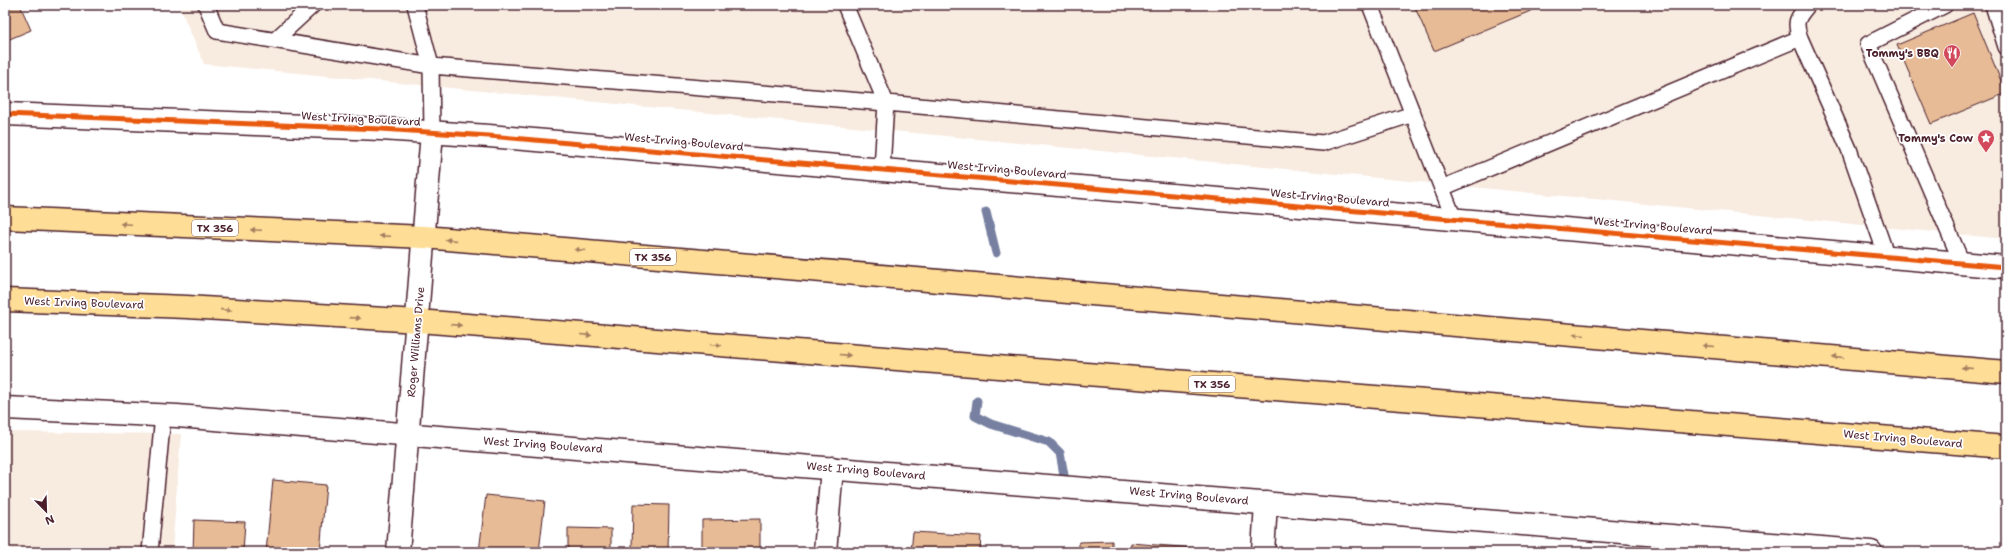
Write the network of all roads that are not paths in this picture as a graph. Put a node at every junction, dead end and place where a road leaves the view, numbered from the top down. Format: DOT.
graph roads {
  1 [pos="206,5"];
  2 [pos="313,5"];
  3 [pos="415,5"];
  4 [pos="845,5"];
  5 [pos="1370,5"];
  6 [pos="1808,5"];
  7 [pos="1945,5"];
  8 [pos="1993,5"];
  9 [pos="1800,38"];
  10 [pos="275,40"];
  11 [pos="2006,47"];
  12 [pos="431,66"];
  13 [pos="886,103"];
  14 [pos="5,114"];
  15 [pos="1413,114"];
  16 [pos="432,132"];
  17 [pos="882,169"];
  18 [pos="1442,188"];
  19 [pos="5,218"];
  20 [pos="1454,219"];
  21 [pos="424,237"];
  22 [pos="1887,257"];
  23 [pos="1962,263"];
  24 [pos="2006,267"];
  25 [pos="5,300"];
  26 [pos="418,322"];
  27 [pos="2006,372"];
  28 [pos="5,408"];
  29 [pos="163,415"];
  30 [pos="409,434"];
  31 [pos="2006,447"];
  32 [pos="832,468"];
  33 [pos="1266,503"];
  34 [pos="1699,545"];
  35 [pos="150,552"];
  36 [pos="398,552"];
  37 [pos="825,552"];
  38 [pos="1263,552"];
  39 [pos="1871,552"];
  1 -- 10 [label="lane"];
  2 -- 10 [label="lane"];
  3 -- 12 [label="lane"];
  4 -- 13 [label="lane"];
  5 -- 15 [label="lane"];
  6 -- 9 [label="lane"];
  7 -- 23 [label="lane"];
  8 -- 11 [label="lane"];
  9 -- 18 [label="lane"];
  9 -- 22 [label="lane"];
  10 -- 12 [label="lane"];
  12 -- 13 [label="lane"];
  12 -- 16 [label="lane"];
  13 -- 15 [label="lane"];
  13 -- 17 [label="lane"];
  14 -- 16 [label="street, West Irving Boulevard"];
  15 -- 18 [label="lane"];
  16 -- 17 [label="street, West Irving Boulevard"];
  16 -- 21 [label="street, Roger Williams Drive"];
  17 -- 20 [label="street, West Irving Boulevard"];
  18 -- 20 [label="lane"];
  21 -- 19 [label="main road, TX 356, one-way"];
  20 -- 22 [label="street, West Irving Boulevard"];
  21 -- 26 [label="street, Roger Williams Drive"];
  27 -- 21 [label="main road, TX 356, one-way"];
  22 -- 23 [label="street, West Irving Boulevard"];
  23 -- 24 [label="street, West Irving Boulevard"];
  25 -- 26 [label="main road, West Irving Boulevard / TX 356, one-way"];
  26 -- 30 [label="street, Roger Williams Drive"];
  26 -- 31 [label="main road, West Irving Boulevard / TX 356, one-way"];
  28 -- 29 [label="street, West Irving Boulevard"];
  29 -- 30 [label="street, West Irving Boulevard"];
  29 -- 35 [label="lane"];
  30 -- 32 [label="street, West Irving Boulevard"];
  30 -- 36 [label="street, Roger Williams Drive"];
  32 -- 33 [label="street, West Irving Boulevard"];
  32 -- 37 [label="street"];
  33 -- 34 [label="street, West Irving Boulevard"];
  33 -- 38 [label="street"];
  34 -- 39 [label="street, West Irving Boulevard"];
}
